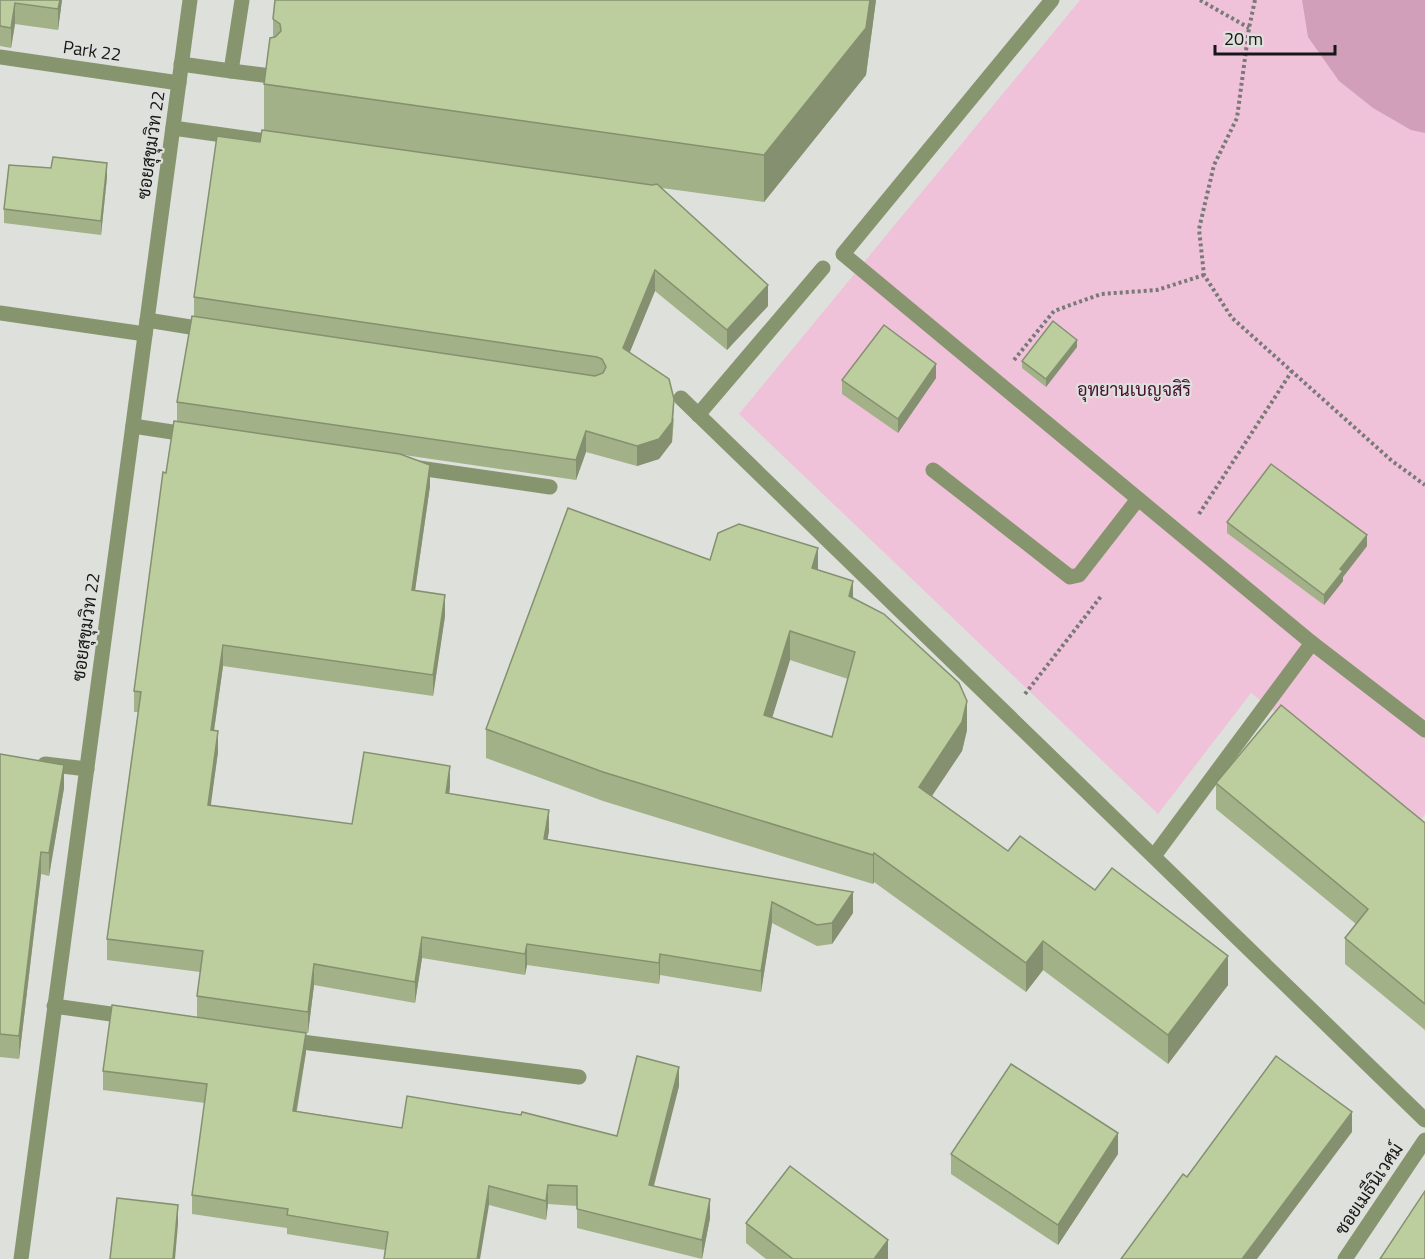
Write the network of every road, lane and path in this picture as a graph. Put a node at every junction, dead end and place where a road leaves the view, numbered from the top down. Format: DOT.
graph roads {
  1 [pos="190,0"];
  2 [pos="242,0"];
  3 [pos="1052,0"];
  4 [pos="1200,0"];
  5 [pos="1255,0"];
  6 [pos="1249,28"];
  7 [pos="0,57"];
  8 [pos="181,64"];
  9 [pos="231,71"];
  10 [pos="271,76"];
  11 [pos="179,83"];
  12 [pos="173,128"];
  13 [pos="290,144"];
  14 [pos="823,267"];
  15 [pos="1204,275"];
  16 [pos="0,313"];
  17 [pos="146,327"];
  18 [pos="230,333"];
  19 [pos="1292,371"];
  20 [pos="996,382"];
  21 [pos="681,398"];
  22 [pos="698,415"];
  23 [pos="133,426"];
  24 [pos="202,436"];
  25 [pos="399,465"];
  26 [pos="933,470"];
  27 [pos="1425,485"];
  28 [pos="550,487"];
  29 [pos="1138,499"];
  30 [pos="1185,536"];
  31 [pos="1104,593"];
  32 [pos="1312,643"];
  33 [pos="1009,716"];
  34 [pos="1425,730"];
  35 [pos="32,762"];
  36 [pos="87,769"];
  37 [pos="1154,856"];
  38 [pos="54,1006"];
  39 [pos="150,1020"];
  40 [pos="274,1038"];
  41 [pos="579,1077"];
  42 [pos="1425,1120"];
  43 [pos="1425,1140"];
  44 [pos="21,1259"];
  45 [pos="1345,1259"];
  1 -- 8 [label="street, ซอยสุขุมวิท 22"];
  2 -- 9 [label="street"];
  3 -- 20 [label="street"];
  4 -- 6 [label="path"];
  5 -- 6 [label="path"];
  6 -- 15 [label="path"];
  7 -- 11 [label="street, Park 22"];
  8 -- 9 [label="street"];
  8 -- 11 [label="street, ซอยสุขุมวิท 22"];
  9 -- 10 [label="street"];
  11 -- 12 [label="street, ซอยสุขุมวิท 22"];
  12 -- 13 [label="street"];
  12 -- 17 [label="street, ซอยสุขุมวิท 22"];
  14 -- 22 [label="street"];
  15 -- 19 [label="path"];
  15 -- 20 [label="path"];
  16 -- 17 [label="street"];
  17 -- 18 [label="street"];
  17 -- 23 [label="street, ซอยสุขุมวิท 22"];
  19 -- 27 [label="path"];
  19 -- 30 [label="path"];
  20 -- 29 [label="street"];
  21 -- 22 [label="street"];
  22 -- 33 [label="street"];
  23 -- 24 [label="street"];
  23 -- 36 [label="street, ซอยสุขุมวิท 22"];
  25 -- 28 [label="street"];
  26 -- 29 [label="street"];
  29 -- 30 [label="street"];
  30 -- 32 [label="street"];
  31 -- 33 [label="path"];
  32 -- 34 [label="street"];
  32 -- 37 [label="street"];
  33 -- 37 [label="street"];
  35 -- 36 [label="street"];
  36 -- 38 [label="street, ซอยสุขุมวิท 22"];
  37 -- 42 [label="street"];
  38 -- 39 [label="street"];
  38 -- 44 [label="street, ซอยสุขุมวิท 22"];
  40 -- 41 [label="street"];
  43 -- 45 [label="street, ซอยเมธีนิเวศม์"];
}
